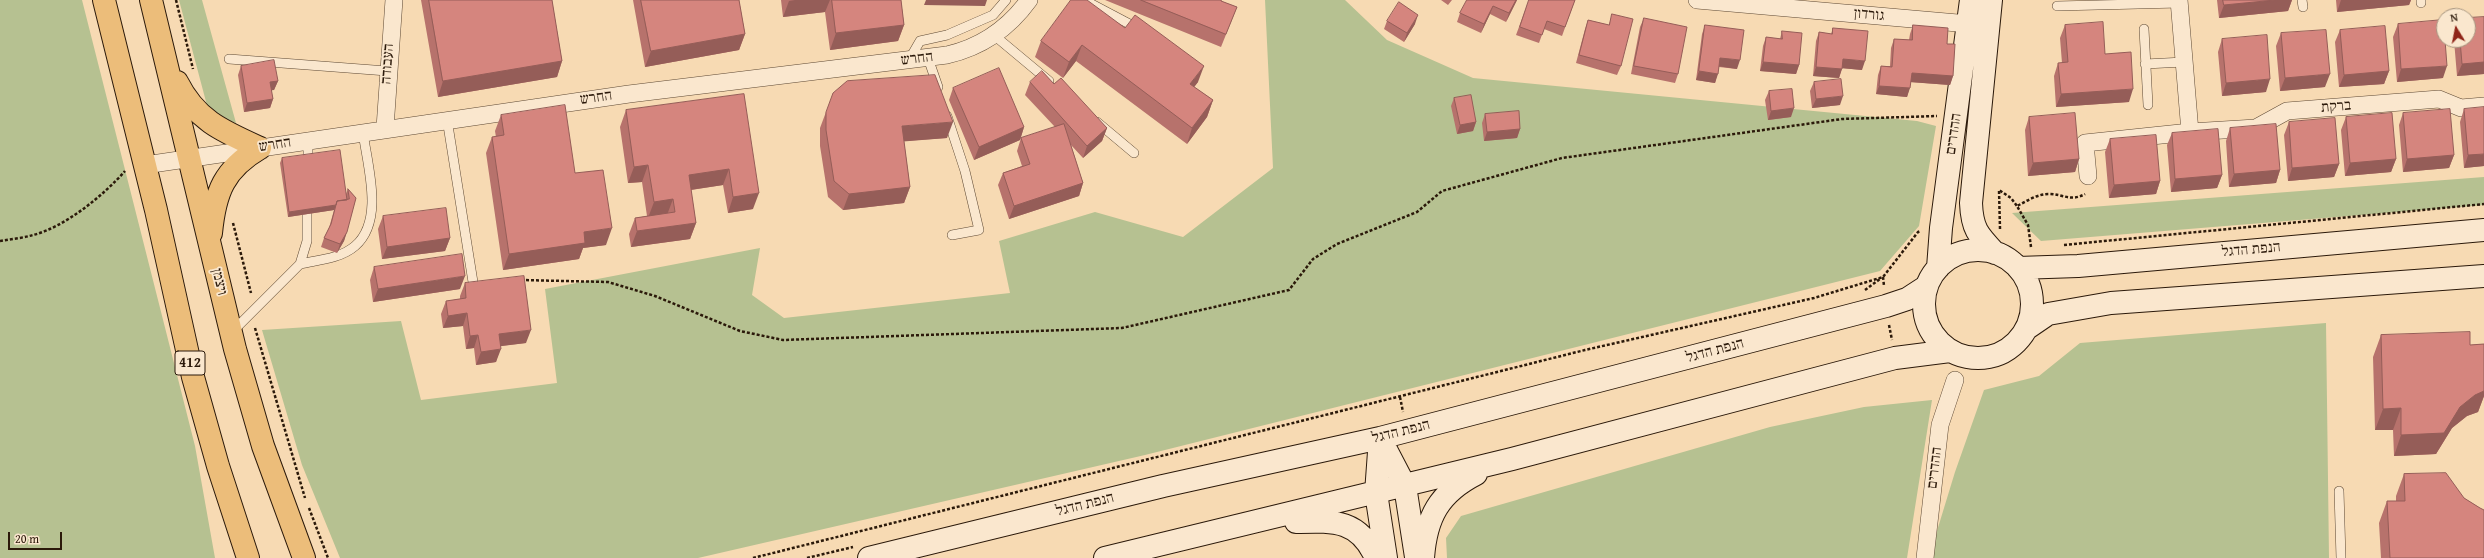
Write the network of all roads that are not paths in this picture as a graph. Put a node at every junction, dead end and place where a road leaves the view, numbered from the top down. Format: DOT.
graph roads {
  1 [pos="104,0"];
  2 [pos="151,0"];
  3 [pos="394,0"];
  4 [pos="1006,0"];
  5 [pos="1029,0"];
  6 [pos="1084,0"];
  7 [pos="1697,0"];
  8 [pos="1971,0"];
  9 [pos="1991,0"];
  10 [pos="2179,2"];
  11 [pos="2057,6"];
  12 [pos="1969,24"];
  13 [pos="1137,28"];
  14 [pos="2144,29"];
  15 [pos="998,33"];
  16 [pos="164,55"];
  17 [pos="928,58"];
  18 [pos="229,59"];
  19 [pos="910,60"];
  20 [pos="2184,62"];
  21 [pos="2145,64"];
  22 [pos="387,71"];
  23 [pos="1055,87"];
  24 [pos="940,95"];
  25 [pos="2148,105"];
  26 [pos="2484,106"];
  27 [pos="945,110"];
  28 [pos="1092,118"];
  29 [pos="447,119"];
  30 [pos="385,128"];
  31 [pos="363,132"];
  32 [pos="2190,132"];
  33 [pos="308,140"];
  34 [pos="260,148"];
  35 [pos="1134,153"];
  36 [pos="189,158"];
  37 [pos="136,167"];
  38 [pos="308,175"];
  39 [pos="2088,176"];
  40 [pos="307,189"];
  41 [pos="2484,230"];
  42 [pos="952,235"];
  43 [pos="1998,243"];
  44 [pos="210,246"];
  45 [pos="2021,258"];
  46 [pos="300,264"];
  47 [pos="1938,268"];
  48 [pos="2484,276"];
  49 [pos="473,282"];
  50 [pos="1927,286"];
  51 [pos="2026,328"];
  52 [pos="231,333"];
  53 [pos="1950,351"];
  54 [pos="1955,380"];
  55 [pos="1380,438"];
  56 [pos="1512,459"];
  57 [pos="1405,486"];
  58 [pos="2339,491"];
  59 [pos="1376,493"];
  60 [pos="233,513"];
  61 [pos="1255,523"];
  62 [pos="238,558"];
  63 [pos="248,558"];
  64 [pos="304,558"];
  65 [pos="869,558"];
  66 [pos="1105,558"];
  67 [pos="1376,558"];
  68 [pos="1386,558"];
  69 [pos="1416,558"];
  70 [pos="1423,558"];
  71 [pos="1925,558"];
  72 [pos="2341,558"];
  1 -- 37 [label="main road, 412"];
  2 -- 16 [label="main road, ויצמן"];
  3 -- 22 [label="street, העבודה"];
  4 -- 19 [label="lane"];
  5 -- 15 [label="street, החרש"];
  6 -- 13 [label="lane"];
  7 -- 12 [label="street, גורדון"];
  8 -- 12 [label="main road, ההדרים"];
  9 -- 43 [label="main road, ההדרים"];
  10 -- 11 [label="lane"];
  10 -- 20 [label="street"];
  12 -- 47 [label="main road, ההדרים"];
  14 -- 21 [label="lane"];
  15 -- 17 [label="street, החרש"];
  15 -- 23 [label="lane"];
  16 -- 34 [label="main road"];
  16 -- 36 [label="main road, ויצמן"];
  17 -- 19 [label="street, החרש"];
  17 -- 24 [label="lane"];
  18 -- 22 [label="lane"];
  19 -- 29 [label="street, החרש"];
  20 -- 21 [label="lane"];
  20 -- 32 [label="street"];
  21 -- 25 [label="lane"];
  22 -- 30 [label="street, העבודה"];
  26 -- 32 [label="street, ברקת"];
  27 -- 42 [label="lane"];
  28 -- 35 [label="lane"];
  29 -- 30 [label="street, החרש"];
  29 -- 49 [label="lane"];
  30 -- 31 [label="street, החרש"];
  31 -- 33 [label="street, החרש"];
  31 -- 46 [label="lane"];
  32 -- 39 [label="street, ברקת"];
  33 -- 34 [label="street, החרש"];
  33 -- 38 [label="lane"];
  34 -- 36 [label="street, החרש"];
  34 -- 44 [label="main road"];
  36 -- 37 [label="street, החרש"];
  36 -- 44 [label="main road, ויצמן"];
  37 -- 60 [label="main road, 412"];
  40 -- 46 [label="lane"];
  41 -- 45 [label="main road, הנפת הדגל"];
  43 -- 45 [label="main road"];
  43 -- 47 [label="main road"];
  44 -- 52 [label="main road, ויצמן"];
  45 -- 51 [label="main road"];
  46 -- 52 [label="lane"];
  47 -- 50 [label="main road"];
  48 -- 51 [label="main road"];
  50 -- 53 [label="main road"];
  50 -- 55 [label="main road, הנפת הדגל"];
  51 -- 53 [label="main road"];
  52 -- 64 [label="main road, ויצמן"];
  53 -- 56 [label="main road"];
  54 -- 71 [label="street, ההדרים"];
  55 -- 57 [label="main road"];
  55 -- 59 [label="main road"];
  55 -- 65 [label="main road, הנפת הדגל"];
  56 -- 57 [label="main road"];
  56 -- 70 [label="main road"];
  57 -- 59 [label="main road"];
  57 -- 69 [label="main road"];
  58 -- 72 [label="lane"];
  59 -- 61 [label="main road"];
  59 -- 68 [label="main road"];
  60 -- 62 [label="main road"];
  60 -- 63 [label="main road, 412"];
  61 -- 66 [label="main road"];
  61 -- 67 [label="main road"];
}
